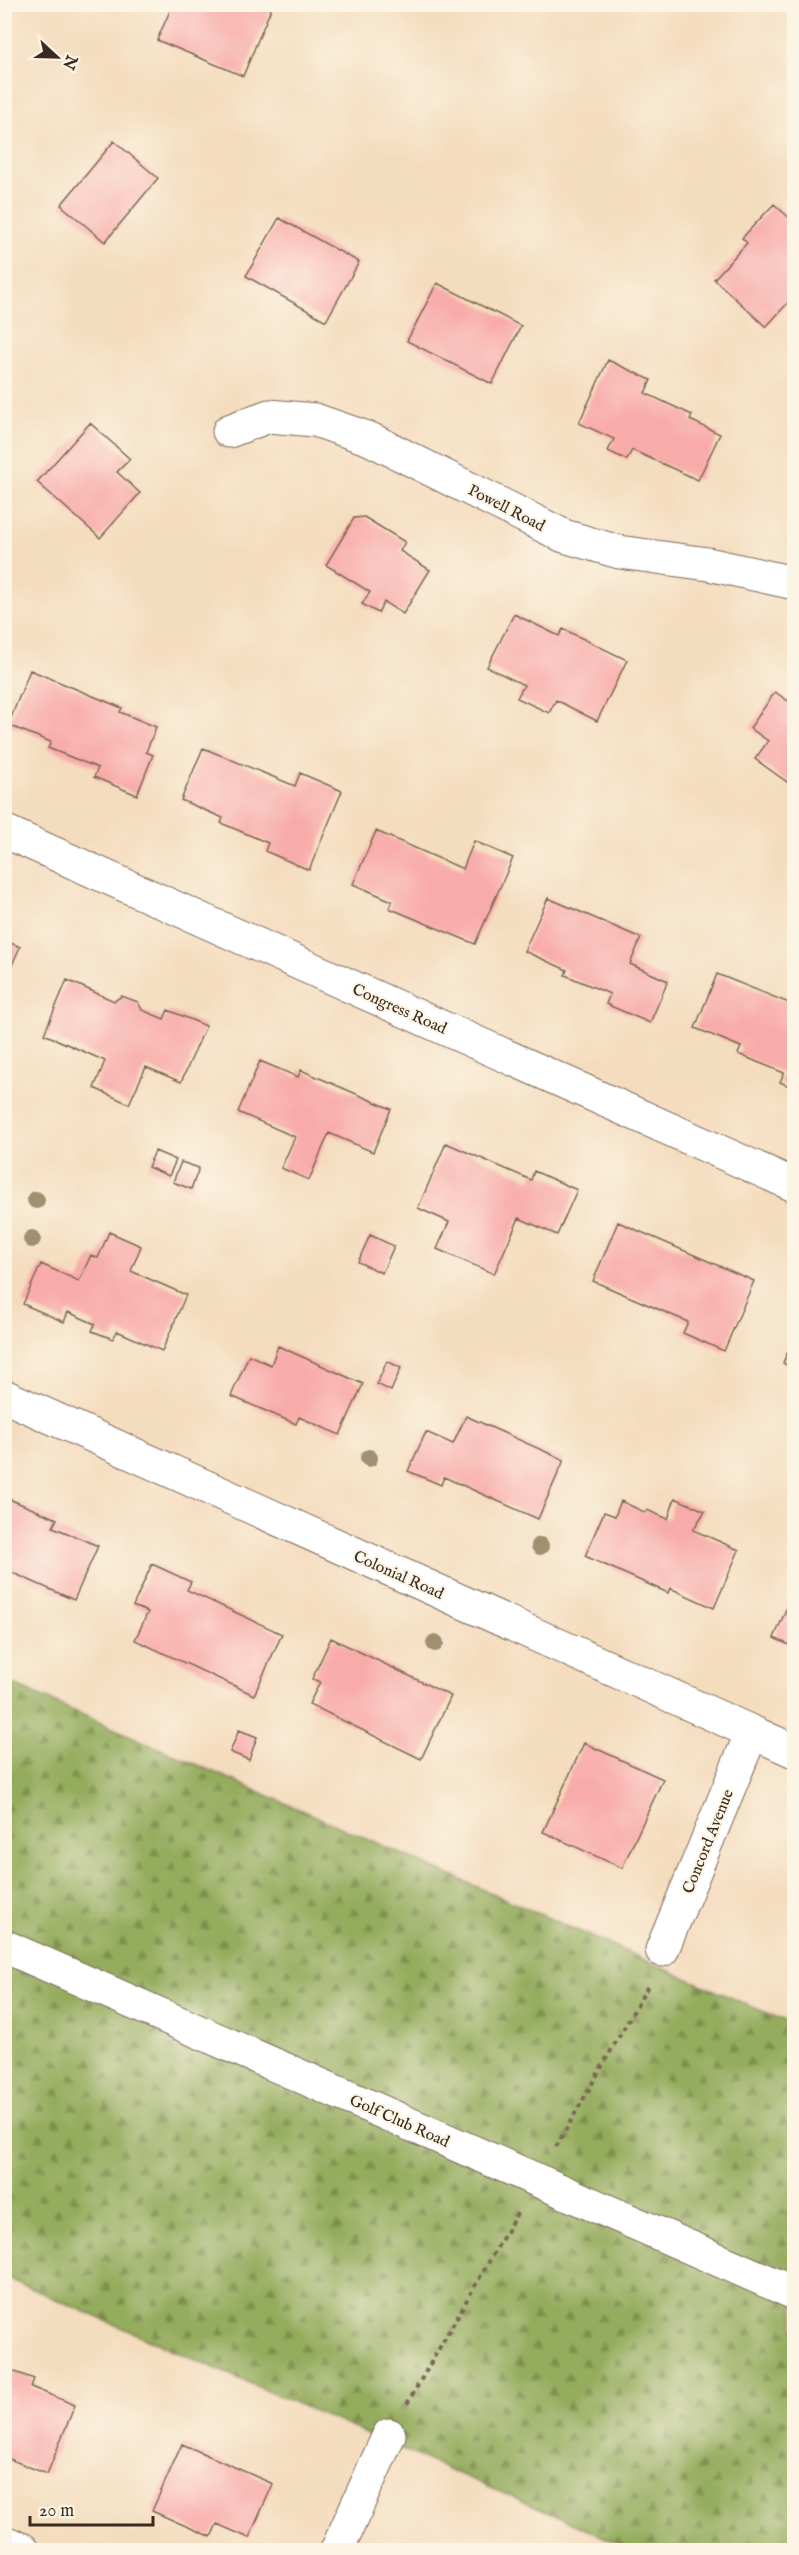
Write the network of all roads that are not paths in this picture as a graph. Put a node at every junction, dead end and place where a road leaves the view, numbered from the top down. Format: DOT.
graph roads {
  1 [pos="229,431"];
  2 [pos="792,574"];
  3 [pos="4,831"];
  4 [pos="795,1185"];
  5 [pos="4,1396"];
  6 [pos="752,1732"];
  7 [pos="795,1751"];
  8 [pos="4,1946"];
  9 [pos="662,1950"];
  10 [pos="795,2293"];
  11 [pos="389,2435"];
  12 [pos="4,2542"];
  13 [pos="23,2550"];
  14 [pos="337,2550"];
  1 -- 2 [label="street, Powell Road"];
  3 -- 4 [label="street, Congress Road"];
  5 -- 6 [label="street, Colonial Road"];
  6 -- 7 [label="street, Colonial Road"];
  6 -- 9 [label="street, Concord Avenue"];
  8 -- 10 [label="street, Golf Club Road"];
  11 -- 14 [label="street"];
  12 -- 13 [label="street"];
}
